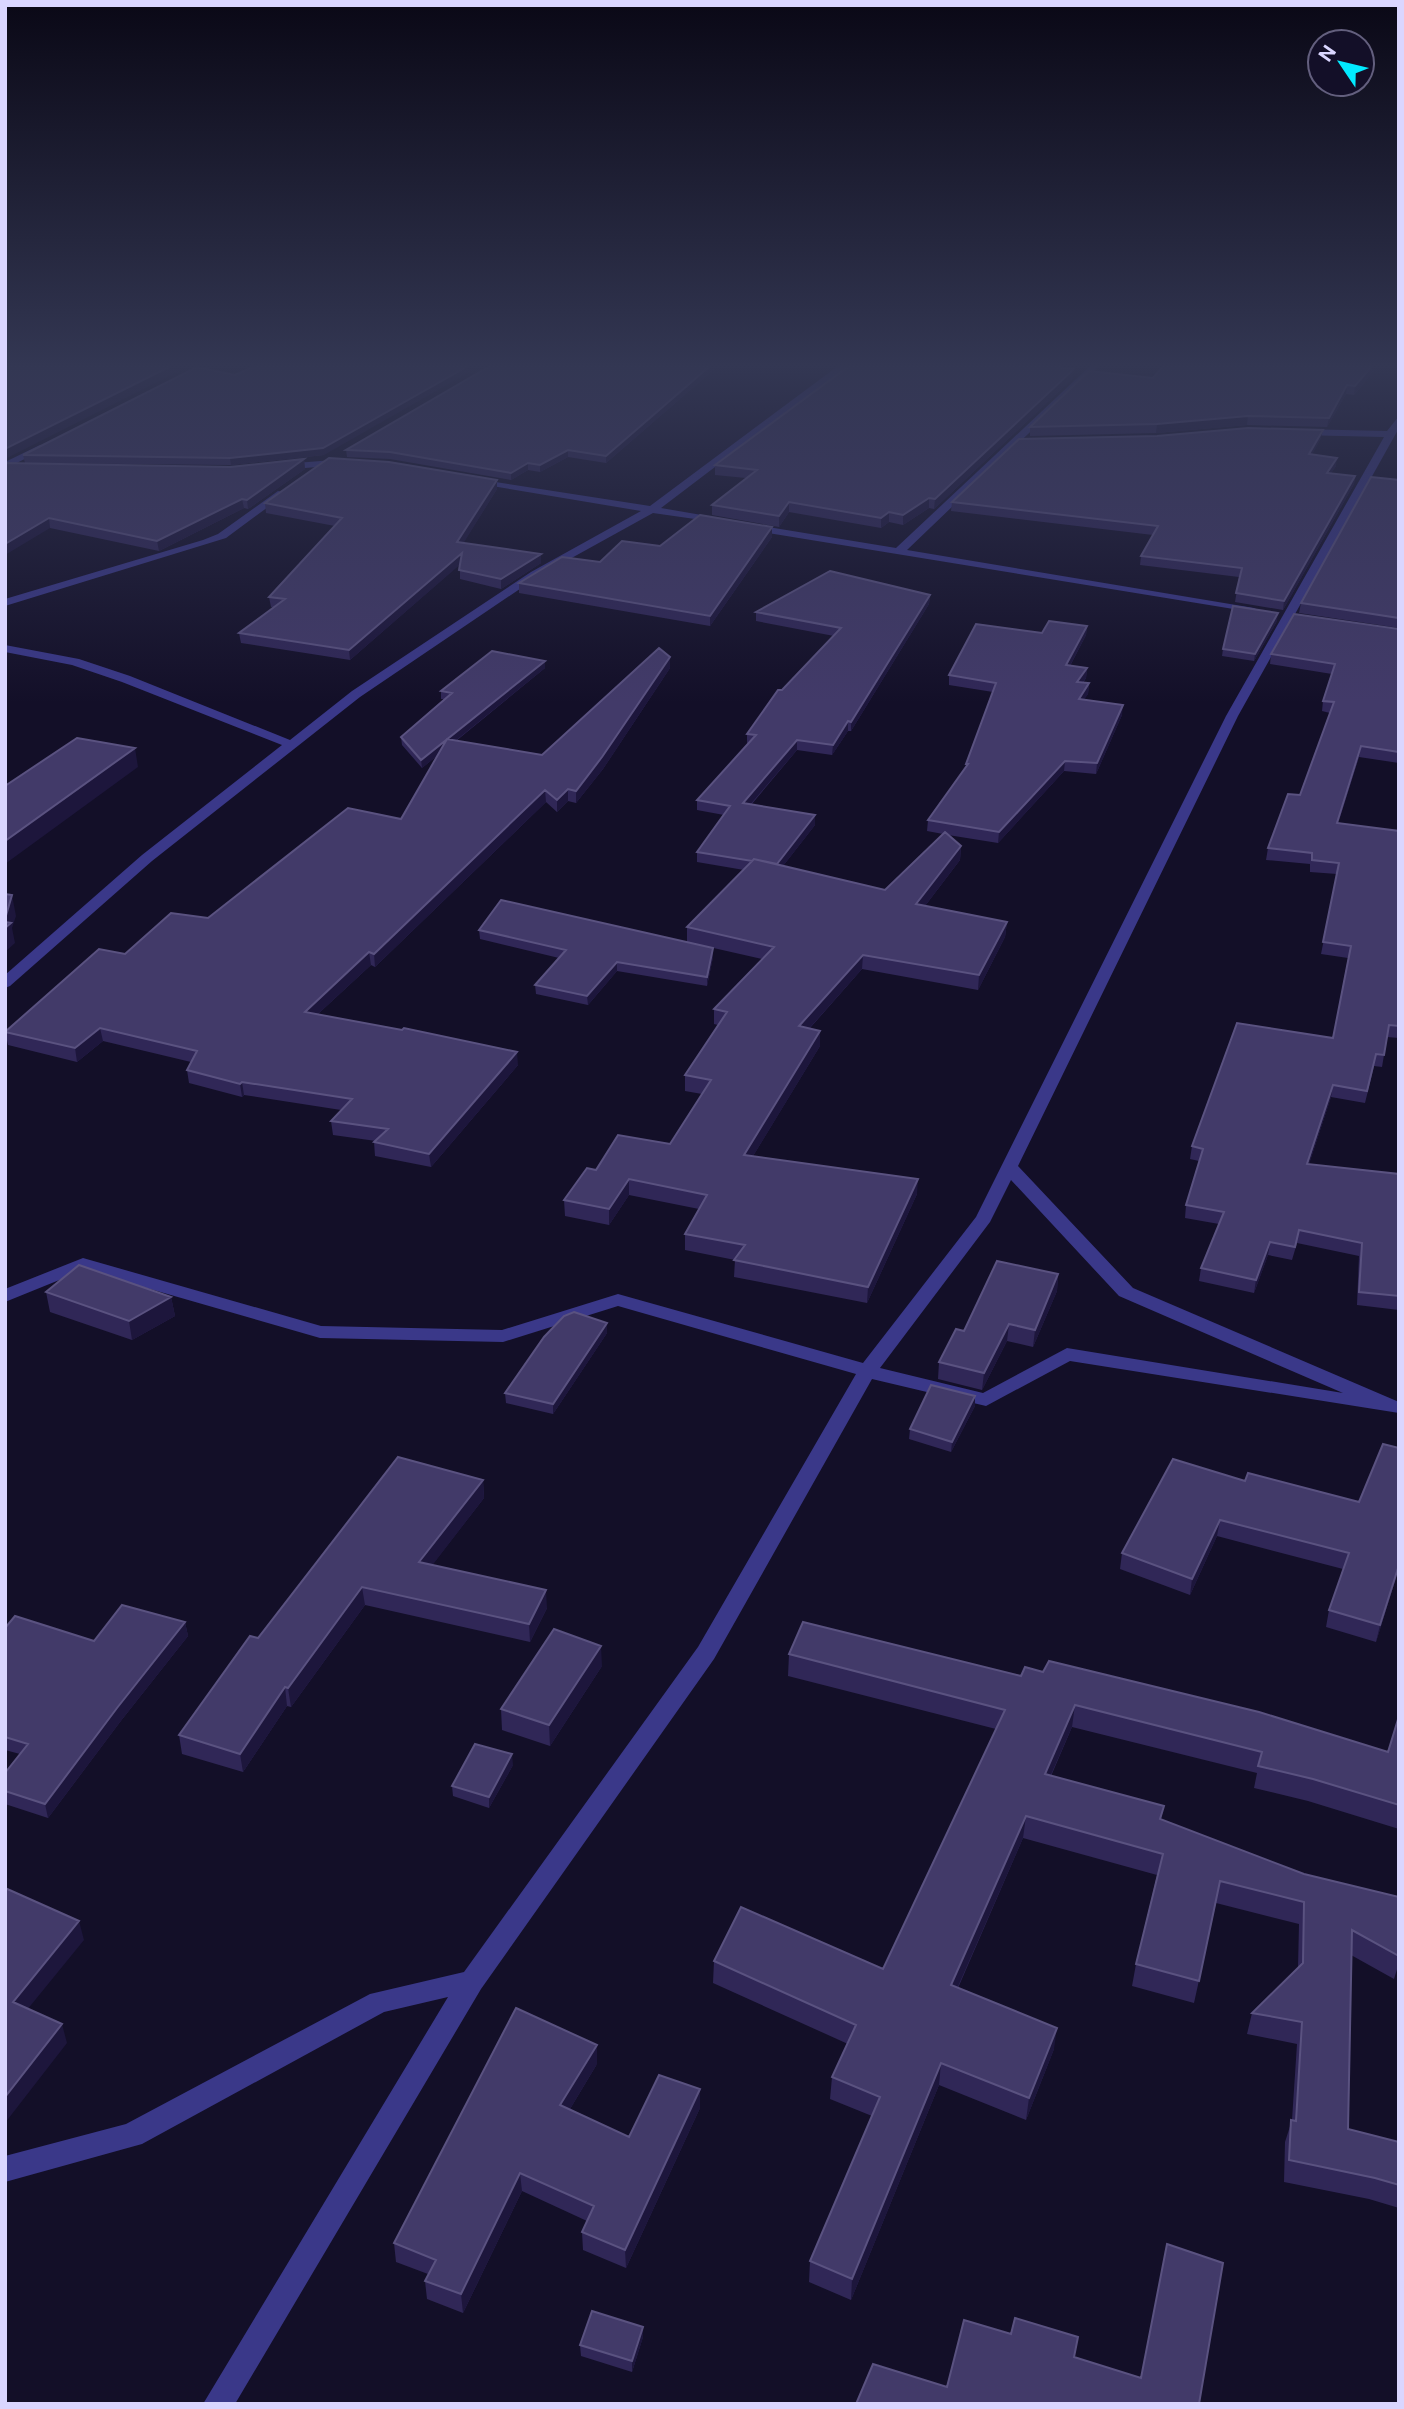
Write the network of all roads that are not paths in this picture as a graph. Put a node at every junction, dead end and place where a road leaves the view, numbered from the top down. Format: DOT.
graph roads {
  1 [pos="468,478"];
  2 [pos="694,478"];
  3 [pos="976,478"];
  4 [pos="1365,478"];
  5 [pos="294,485"];
  6 [pos="653,509"];
  7 [pos="897,553"];
  8 [pos="5,603"];
  9 [pos="1260,611"];
  10 [pos="5,648"];
  11 [pos="290,744"];
  12 [pos="5,983"];
  13 [pos="1009,1167"];
  14 [pos="5,1296"];
  15 [pos="867,1371"];
  16 [pos="472,1981"];
  17 [pos="5,2169"];
  18 [pos="218,2404"];
  1 -- 6 [label="street"];
  2 -- 6 [label="street"];
  3 -- 7 [label="street"];
  4 -- 13 [label="street"];
  5 -- 8 [label="street"];
  6 -- 7 [label="street"];
  6 -- 11 [label="street"];
  7 -- 9 [label="street"];
  10 -- 11 [label="street"];
  11 -- 12 [label="street"];
  13 -- 15 [label="street"];
  13 -- 15 [label="street"];
  14 -- 15 [label="street"];
  15 -- 16 [label="street"];
  16 -- 17 [label="street"];
  16 -- 18 [label="street"];
}
